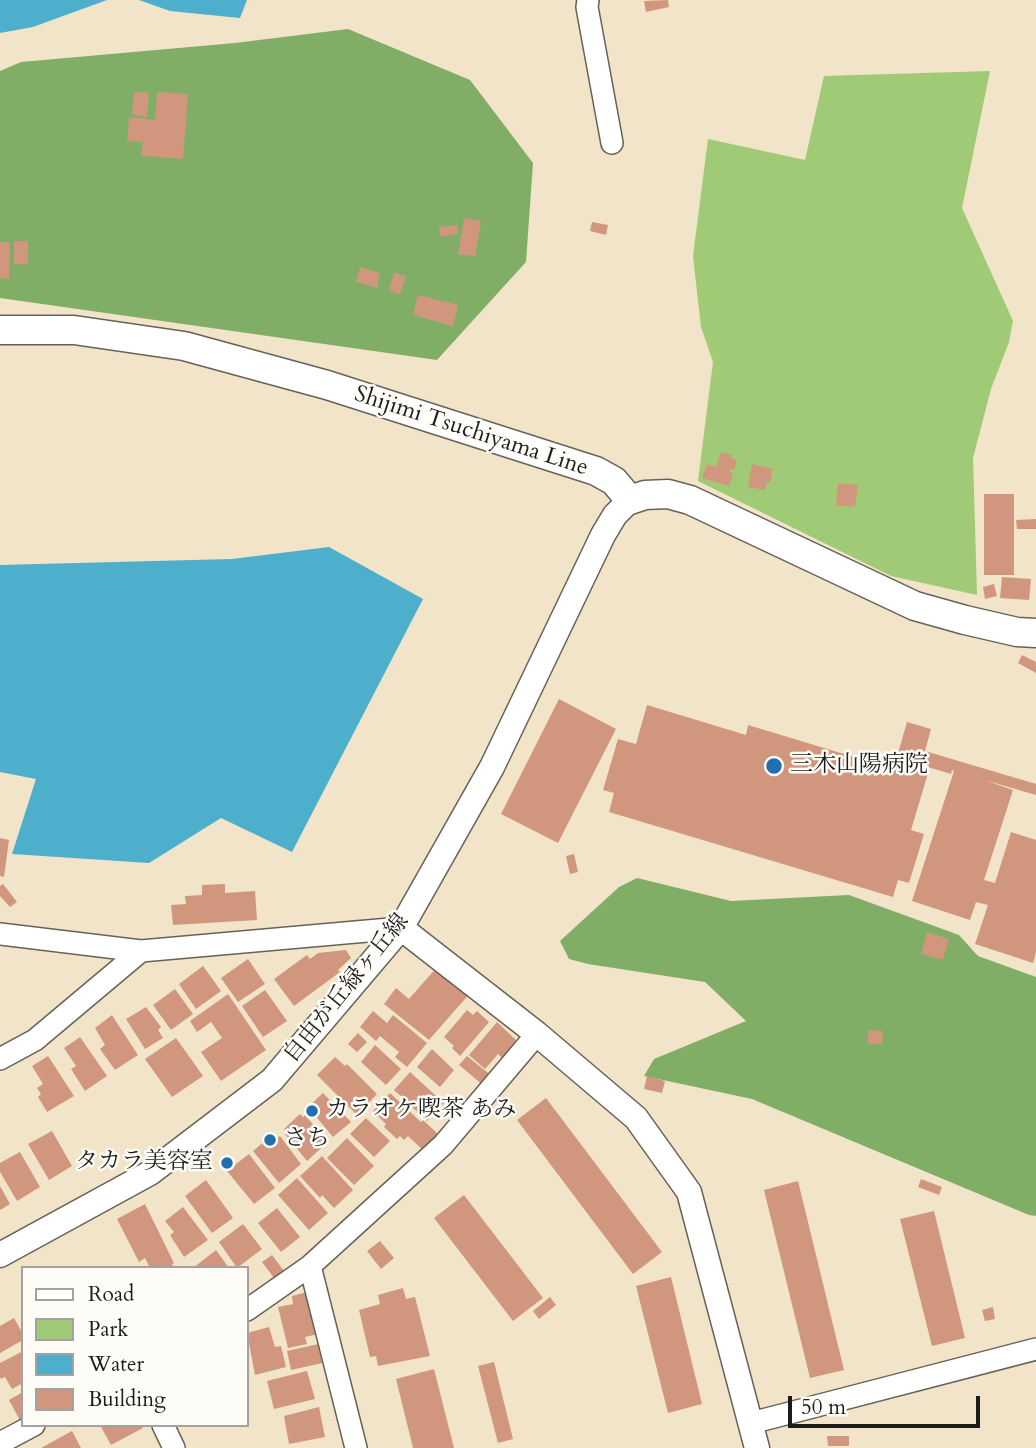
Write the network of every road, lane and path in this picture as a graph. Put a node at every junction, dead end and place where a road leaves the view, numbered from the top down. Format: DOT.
graph roads {
  1 [pos="588,0"];
  2 [pos="612,144"];
  3 [pos="0,330"];
  4 [pos="630,500"];
  5 [pos="1036,633"];
  6 [pos="401,928"];
  7 [pos="0,934"];
  8 [pos="141,951"];
  9 [pos="537,1034"];
  10 [pos="0,1059"];
  11 [pos="0,1255"];
  12 [pos="310,1266"];
  13 [pos="248,1309"];
  14 [pos="1036,1349"];
  15 [pos="751,1423"];
  16 [pos="30,1427"];
  17 [pos="164,1427"];
  18 [pos="0,1443"];
  19 [pos="174,1448"];
  20 [pos="356,1448"];
  21 [pos="757,1448"];
  1 -- 2 [label="street"];
  3 -- 4 [label="main road, Shijimi Tsuchiyama Line"];
  4 -- 5 [label="main road"];
  4 -- 6 [label="street, 自由が丘緑ヶ丘線"];
  6 -- 8 [label="street"];
  6 -- 9 [label="street"];
  6 -- 11 [label="street, 自由が丘緑ヶ丘線"];
  7 -- 8 [label="street"];
  8 -- 10 [label="street"];
  9 -- 12 [label="street"];
  9 -- 15 [label="street"];
  12 -- 13 [label="street"];
  12 -- 20 [label="street"];
  14 -- 15 [label="street"];
  15 -- 21 [label="street"];
  16 -- 18 [label="street"];
  17 -- 19 [label="street"];
}
